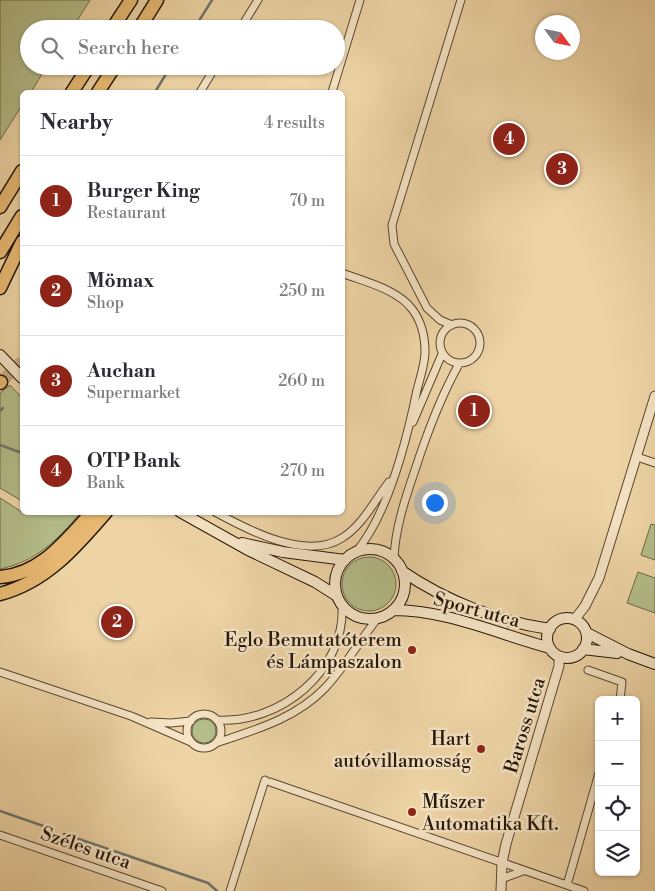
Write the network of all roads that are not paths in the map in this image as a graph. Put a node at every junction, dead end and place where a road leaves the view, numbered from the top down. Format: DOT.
graph roads {
  1 [pos="130,0"];
  2 [pos="157,0"];
  3 [pos="258,0"];
  4 [pos="360,0"];
  5 [pos="461,0"];
  6 [pos="118,20"];
  7 [pos="145,20"];
  8 [pos="246,20"];
  9 [pos="345,49"];
  10 [pos="83,75"];
  11 [pos="109,75"];
  12 [pos="210,75"];
  13 [pos="337,75"];
  14 [pos="73,90"];
  15 [pos="99,90"];
  16 [pos="201,90"];
  17 [pos="333,90"];
  18 [pos="20,174"];
  19 [pos="0,207"];
  20 [pos="20,219"];
  21 [pos="20,246"];
  22 [pos="0,252"];
  23 [pos="345,275"];
  24 [pos="0,288"];
  25 [pos="452,324"];
  26 [pos="442,354"];
  27 [pos="0,355"];
  28 [pos="459,364"];
  29 [pos="20,376"];
  30 [pos="655,396"];
  31 [pos="405,440"];
  32 [pos="637,457"];
  33 [pos="655,463"];
  34 [pos="392,478"];
  35 [pos="89,515"];
  36 [pos="103,515"];
  37 [pos="107,515"];
  38 [pos="185,515"];
  39 [pos="221,515"];
  40 [pos="93,527"];
  41 [pos="229,539"];
  42 [pos="356,552"];
  43 [pos="394,559"];
  44 [pos="345,560"];
  45 [pos="402,572"];
  46 [pos="0,577"];
  47 [pos="0,594"];
  48 [pos="336,596"];
  49 [pos="342,605"];
  50 [pos="393,610"];
  51 [pos="378,618"];
  52 [pos="575,619"];
  53 [pos="550,629"];
  54 [pos="586,633"];
  55 [pos="550,648"];
  56 [pos="583,650"];
  57 [pos="628,654"];
  58 [pos="559,656"];
  59 [pos="655,664"];
  60 [pos="588,670"];
  61 [pos="0,672"];
  62 [pos="620,696"];
  63 [pos="217,720"];
  64 [pos="145,721"];
  65 [pos="191,721"];
  66 [pos="191,742"];
  67 [pos="216,744"];
  68 [pos="595,786"];
  69 [pos="0,835"];
  70 [pos="502,863"];
  71 [pos="523,871"];
  72 [pos="502,879"];
  73 [pos="567,885"];
  74 [pos="162,891"];
  75 [pos="230,891"];
  76 [pos="501,891"];
  77 [pos="584,891"];
  1 -- 6 [label="highway"];
  2 -- 7 [label="highway"];
  3 -- 8 [label="street"];
  4 -- 9 [label="street"];
  5 -- 25 [label="street"];
  10 -- 14 [label="highway"];
  11 -- 15 [label="highway"];
  12 -- 16 [label="street"];
  13 -- 17 [label="street"];
  18 -- 19 [label="highway"];
  20 -- 22 [label="highway"];
  21 -- 24 [label="highway"];
  23 -- 31 [label="street"];
  25 -- 26 [label="street"];
  25 -- 28 [label="street"];
  26 -- 28 [label="street"];
  26 -- 31 [label="street"];
  27 -- 29 [label="main road"];
  28 -- 43 [label="street"];
  30 -- 32 [label="street"];
  31 -- 34 [label="street"];
  32 -- 33 [label="street"];
  32 -- 52 [label="street"];
  34 -- 39 [label="street"];
  34 -- 42 [label="street"];
  35 -- 46 [label="highway"];
  36 -- 40 [label="highway"];
  37 -- 40 [label="highway"];
  38 -- 41 [label="main road"];
  40 -- 47 [label="highway"];
  41 -- 44 [label="main road"];
  41 -- 48 [label="main road"];
  42 -- 43 [label="main road"];
  42 -- 44 [label="main road"];
  43 -- 45 [label="main road"];
  44 -- 48 [label="main road"];
  45 -- 50 [label="main road"];
  45 -- 53 [label="main road, Sport utca"];
  48 -- 49 [label="main road"];
  49 -- 51 [label="main road"];
  49 -- 63 [label="street"];
  50 -- 51 [label="main road"];
  50 -- 55 [label="main road, Sport utca"];
  51 -- 67 [label="street"];
  52 -- 53 [label="main road"];
  52 -- 54 [label="main road"];
  53 -- 55 [label="main road"];
  54 -- 56 [label="main road"];
  54 -- 57 [label="main road"];
  55 -- 58 [label="main road"];
  56 -- 57 [label="main road"];
  56 -- 58 [label="main road"];
  57 -- 59 [label="main road"];
  58 -- 70 [label="street, Baross utca"];
  60 -- 62 [label="street"];
  61 -- 64 [label="street"];
  63 -- 65 [label="street"];
  63 -- 67 [label="street"];
  64 -- 65 [label="street"];
  64 -- 66 [label="street"];
  65 -- 66 [label="street"];
  66 -- 67 [label="street"];
  68 -- 73 [label="street"];
  69 -- 74 [label="street, Széles utca"];
  70 -- 71 [label="street"];
  70 -- 72 [label="street, Baross utca"];
  70 -- 75 [label="street"];
  71 -- 72 [label="street"];
  71 -- 73 [label="street"];
  72 -- 76 [label="street, Baross utca"];
  73 -- 77 [label="street"];
}
